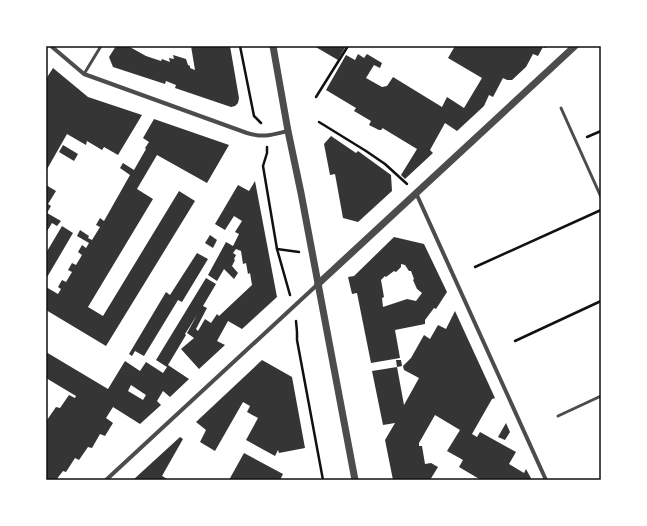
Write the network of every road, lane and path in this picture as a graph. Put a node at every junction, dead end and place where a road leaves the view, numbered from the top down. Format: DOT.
graph roads {
  1 [pos="51,46"];
  2 [pos="101,46"];
  3 [pos="240,46"];
  4 [pos="273,46"];
  5 [pos="348,46"];
  6 [pos="575,46"];
  7 [pos="84,74"];
  8 [pos="316,97"];
  9 [pos="561,108"];
  10 [pos="320,122"];
  11 [pos="288,131"];
  12 [pos="265,136"];
  13 [pos="416,193"];
  14 [pos="601,197"];
  15 [pos="601,210"];
  16 [pos="277,249"];
  17 [pos="312,253"];
  18 [pos="475,267"];
  19 [pos="318,284"];
  20 [pos="601,302"];
  21 [pos="294,307"];
  22 [pos="515,341"];
  23 [pos="601,396"];
  24 [pos="558,416"];
  25 [pos="106,480"];
  26 [pos="323,480"];
  27 [pos="355,480"];
  28 [pos="546,480"];
  1 -- 7 [label="street"];
  2 -- 7 [label="lane"];
  3 -- 12 [label="path"];
  4 -- 11 [label="street"];
  5 -- 8 [label="path"];
  6 -- 13 [label="street"];
  7 -- 12 [label="street"];
  9 -- 14 [label="lane"];
  10 -- 13 [label="path"];
  11 -- 12 [label="street"];
  11 -- 17 [label="street"];
  12 -- 16 [label="path"];
  13 -- 19 [label="street"];
  13 -- 28 [label="street"];
  15 -- 18 [label="path"];
  16 -- 17 [label="path"];
  16 -- 21 [label="path"];
  17 -- 19 [label="street"];
  19 -- 21 [label="street"];
  19 -- 27 [label="street"];
  20 -- 22 [label="path"];
  21 -- 25 [label="street"];
  21 -- 26 [label="path"];
  23 -- 24 [label="lane"];
}
